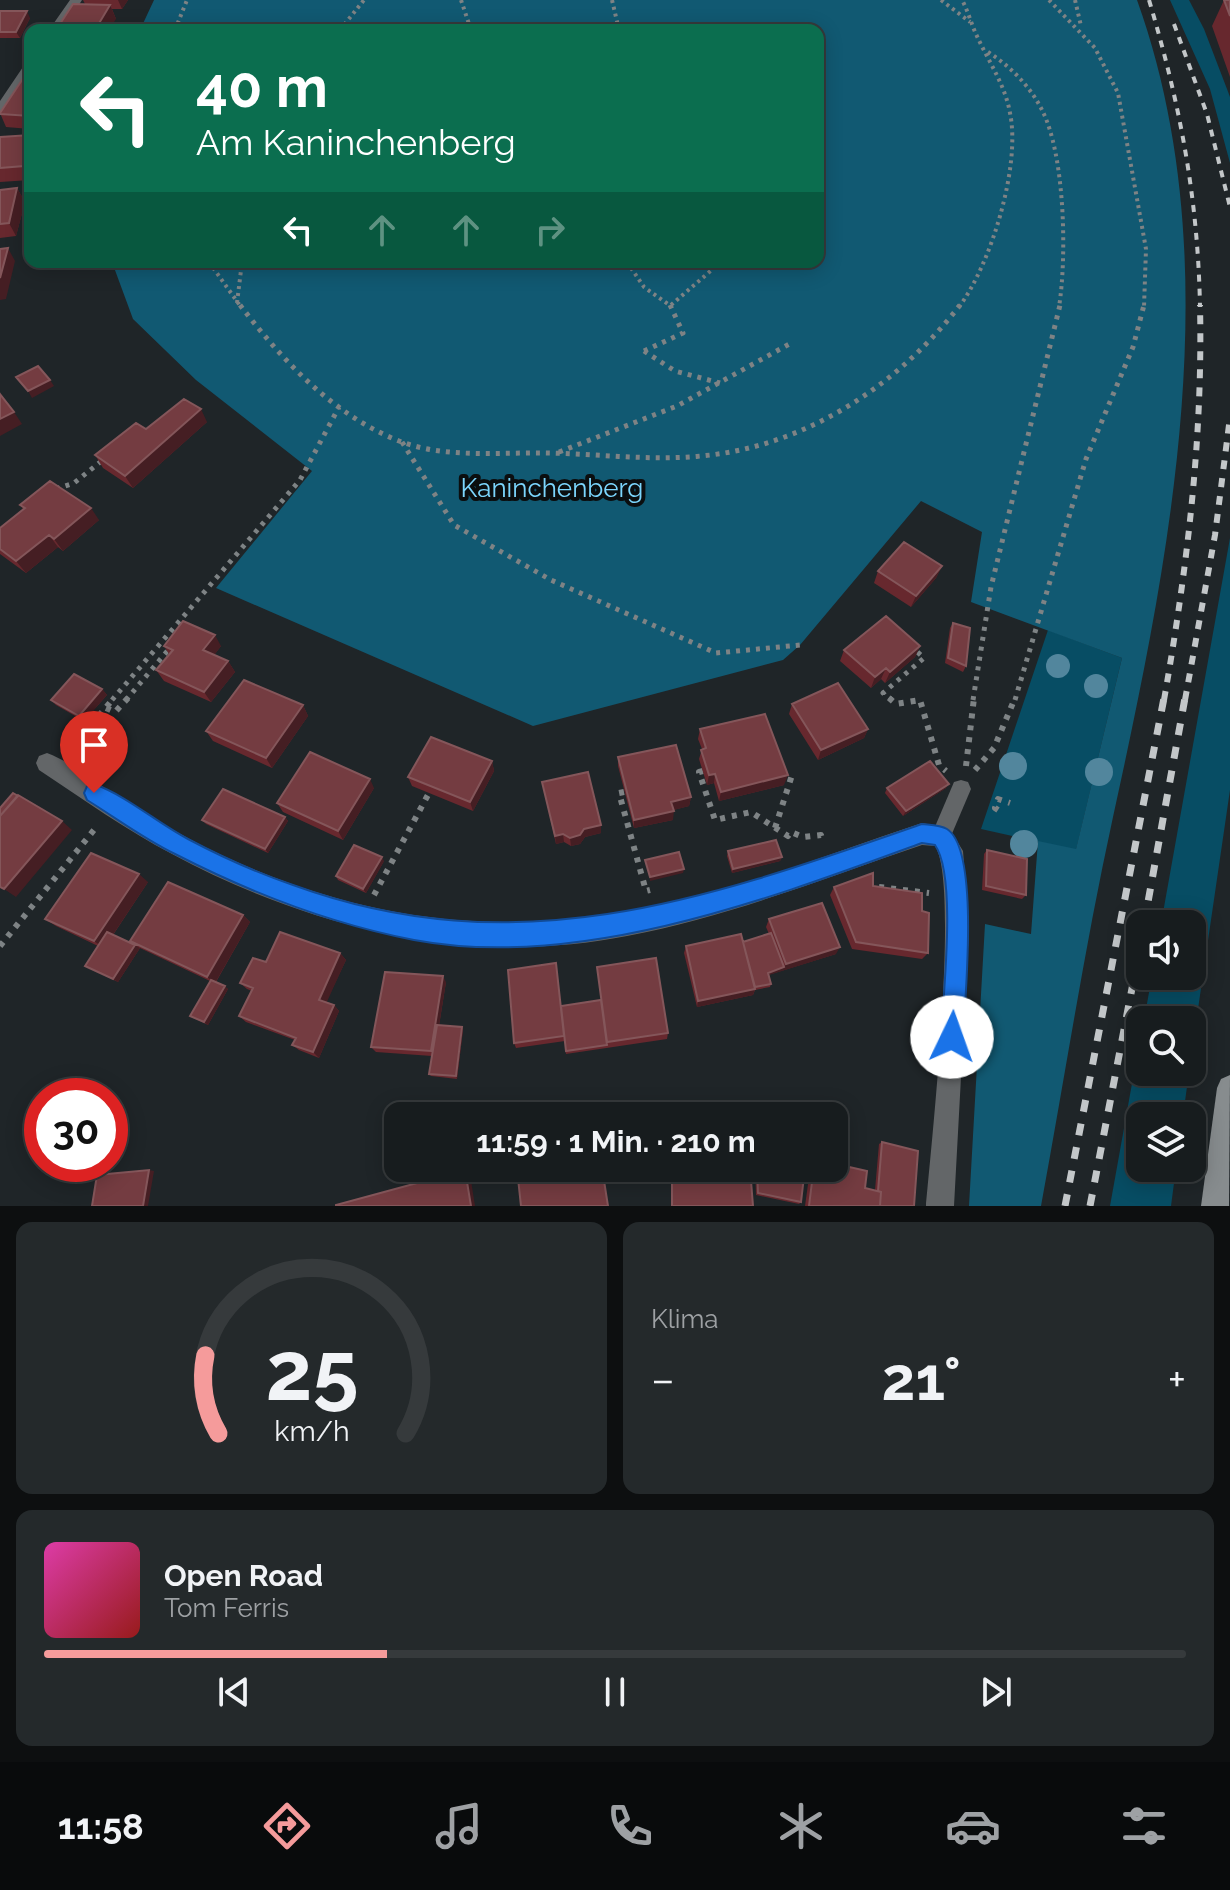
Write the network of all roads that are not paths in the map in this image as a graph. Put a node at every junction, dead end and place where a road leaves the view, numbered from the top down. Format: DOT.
graph roads {
  1 [pos="76,0"];
  2 [pos="60,24"];
  3 [pos="24,76"];
  4 [pos="0,111"];
  5 [pos="47,763"];
  6 [pos="961,789"];
  7 [pos="941,836"];
  8 [pos="1230,1088"];
  9 [pos="940,1206"];
  10 [pos="1215,1206"];
  1 -- 2 [label="street"];
  3 -- 4 [label="street"];
  5 -- 7 [label="street"];
  6 -- 7 [label="lane"];
  7 -- 9 [label="street"];
  8 -- 10 [label="street"];
}
